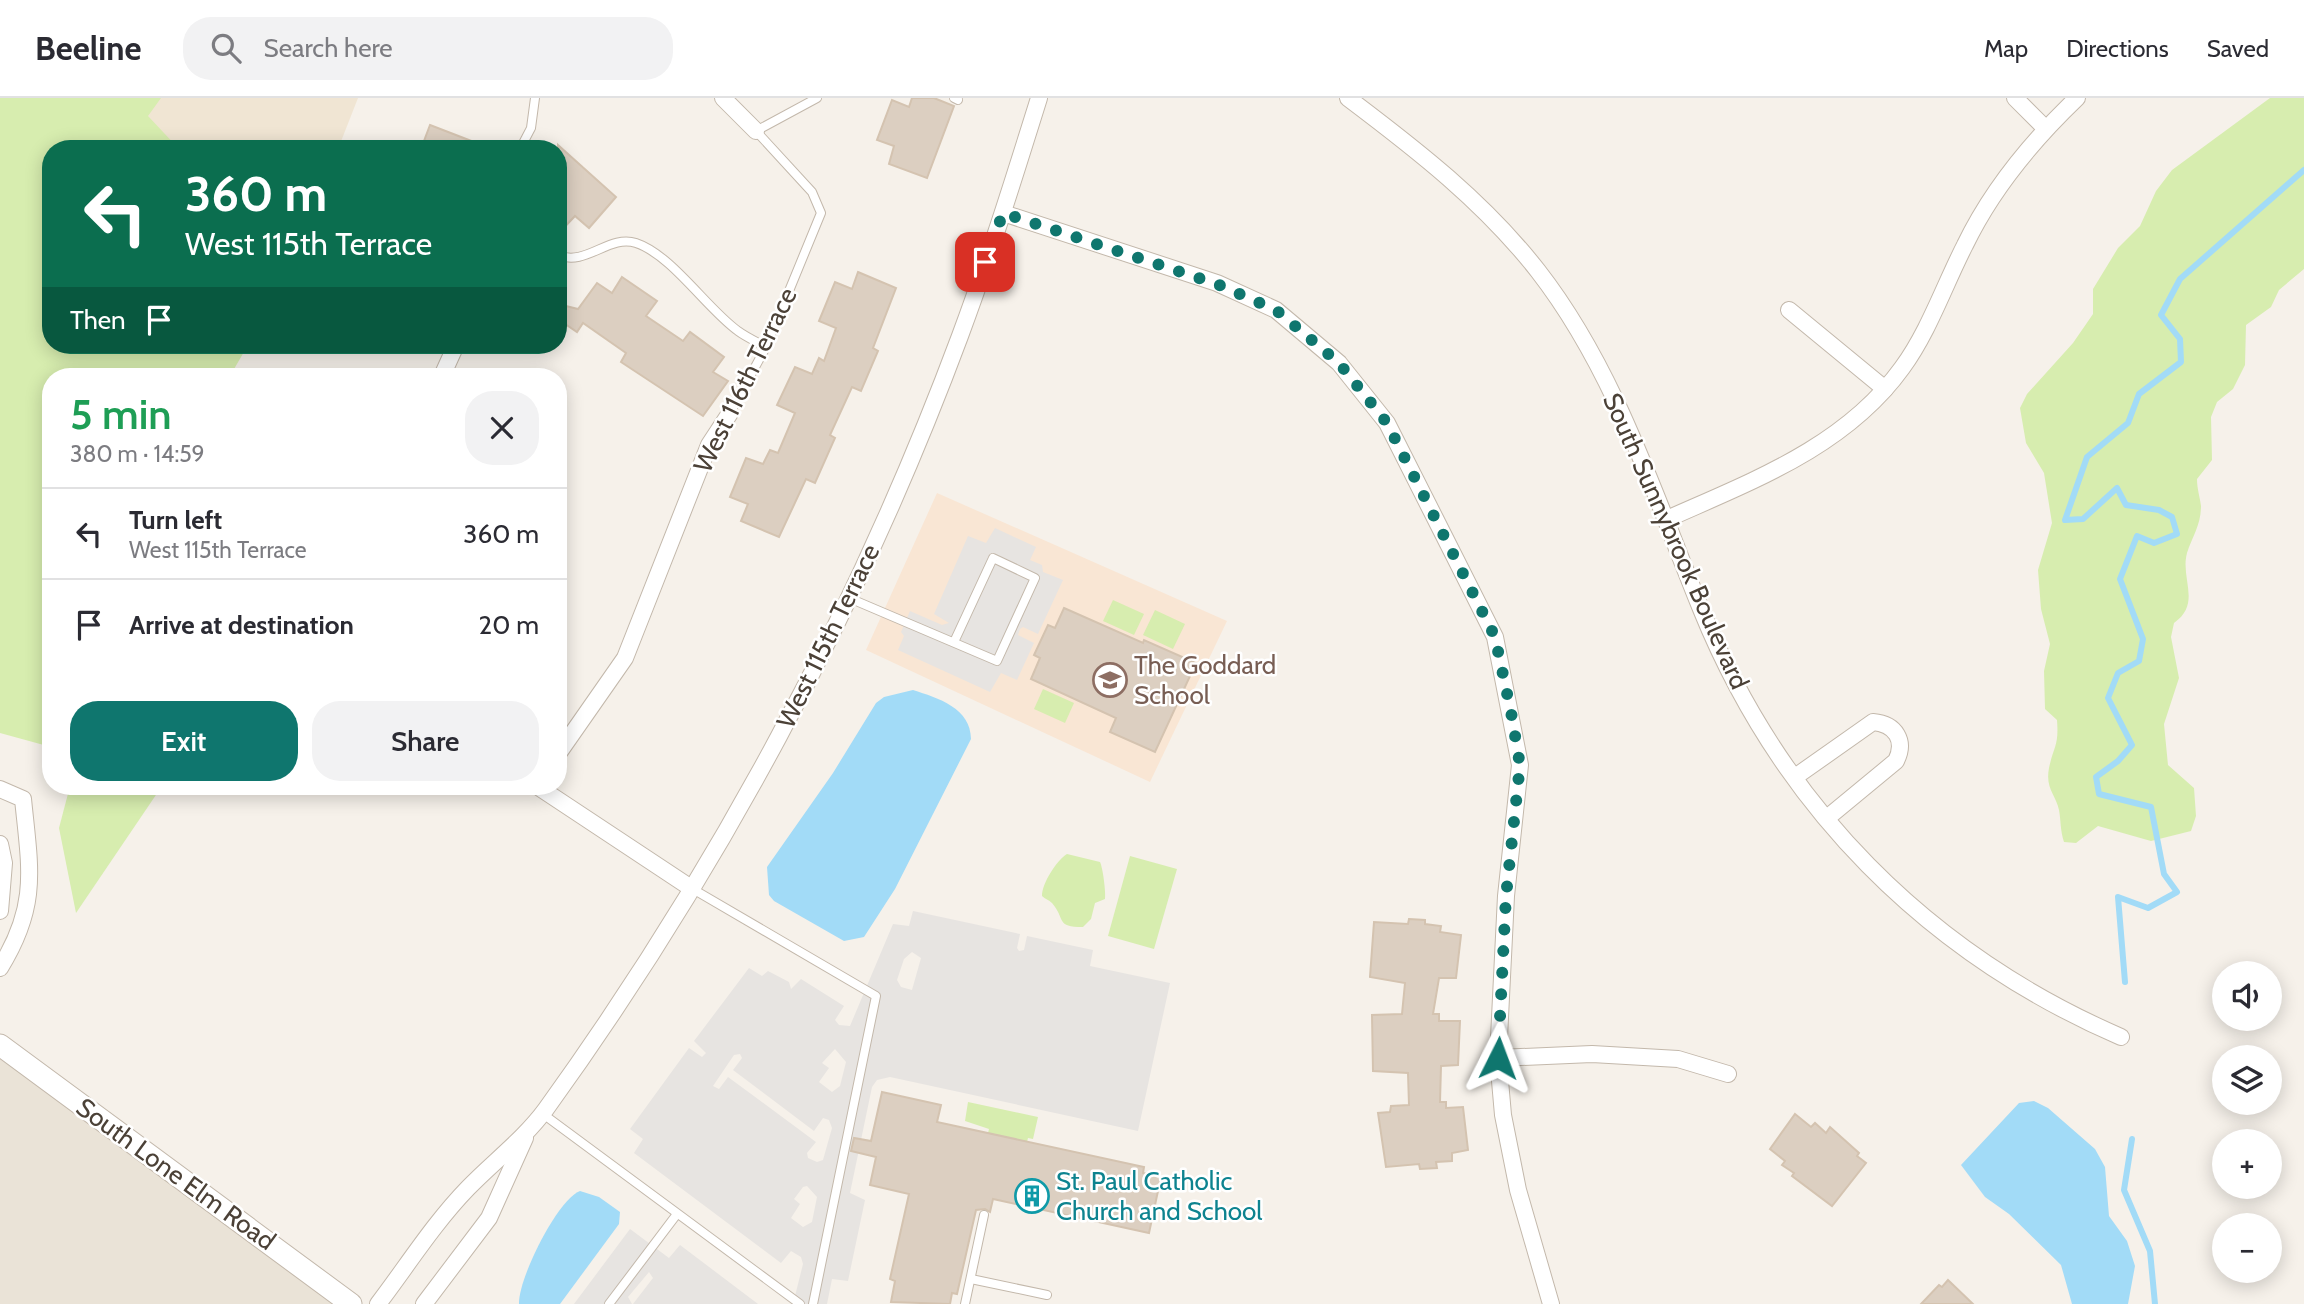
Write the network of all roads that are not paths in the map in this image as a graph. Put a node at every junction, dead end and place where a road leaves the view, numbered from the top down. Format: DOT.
graph roads {
  1 [pos="535,98"];
  2 [pos="723,98"];
  3 [pos="817,98"];
  4 [pos="1039,98"];
  5 [pos="1348,98"];
  6 [pos="2015,98"];
  7 [pos="2077,98"];
  8 [pos="2045,128"];
  9 [pos="756,131"];
  10 [pos="525,140"];
  11 [pos="1003,213"];
  12 [pos="567,256"];
  13 [pos="1789,310"];
  14 [pos="766,347"];
  15 [pos="1885,389"];
  16 [pos="730,413"];
  17 [pos="1667,519"];
  18 [pos="849,598"];
  19 [pos="954,642"];
  20 [pos="567,741"];
  21 [pos="1795,777"];
  22 [pos="0,789"];
  23 [pos="551,795"];
  24 [pos="1827,818"];
  25 [pos="0,844"];
  26 [pos="691,888"];
  27 [pos="0,911"];
  28 [pos="0,968"];
  29 [pos="2121,1037"];
  30 [pos="0,1045"];
  31 [pos="1498,1058"];
  32 [pos="1728,1073"];
  33 [pos="543,1114"];
  34 [pos="529,1129"];
  35 [pos="677,1214"];
  36 [pos="984,1215"];
  37 [pos="971,1279"];
  38 [pos="1047,1295"];
  39 [pos="351,1304"];
  40 [pos="378,1304"];
  41 [pos="424,1304"];
  42 [pos="609,1304"];
  43 [pos="800,1304"];
  44 [pos="813,1304"];
  45 [pos="965,1304"];
  46 [pos="1550,1304"];
  1 -- 10 [label="lane"];
  2 -- 9 [label="street, West 116th Terrace"];
  3 -- 9 [label="lane"];
  4 -- 11 [label="street, West 115th Terrace"];
  5 -- 17 [label="street, South Sunnybrook Boulevard"];
  6 -- 8 [label="street"];
  7 -- 8 [label="street"];
  8 -- 15 [label="street"];
  9 -- 14 [label="lane, West 116th Terrace"];
  11 -- 18 [label="street, West 115th Terrace"];
  11 -- 31 [label="street"];
  12 -- 14 [label="lane"];
  13 -- 15 [label="street"];
  14 -- 16 [label="lane, West 116th Terrace"];
  15 -- 17 [label="street"];
  16 -- 20 [label="street, West 116th Terrace"];
  17 -- 21 [label="street, South Sunnybrook Boulevard"];
  18 -- 19 [label="lane"];
  18 -- 26 [label="street, West 115th Terrace"];
  19 -- 19 [label="lane"];
  21 -- 24 [label="street, South Sunnybrook Boulevard"];
  21 -- 24 [label="street"];
  22 -- 28 [label="street"];
  23 -- 26 [label="street"];
  24 -- 29 [label="street, South Sunnybrook Boulevard"];
  25 -- 27 [label="street"];
  26 -- 33 [label="street, West 115th Terrace"];
  26 -- 44 [label="lane"];
  30 -- 39 [label="street, South Lone Elm Road"];
  31 -- 32 [label="street"];
  31 -- 46 [label="street"];
  33 -- 34 [label="street, West 115th Terrace"];
  33 -- 35 [label="lane"];
  34 -- 40 [label="street, West 115th Terrace"];
  34 -- 41 [label="street, West 115th Terrace"];
  35 -- 42 [label="lane"];
  35 -- 43 [label="lane"];
  36 -- 37 [label="lane"];
  37 -- 38 [label="lane"];
  37 -- 45 [label="lane"];
}
